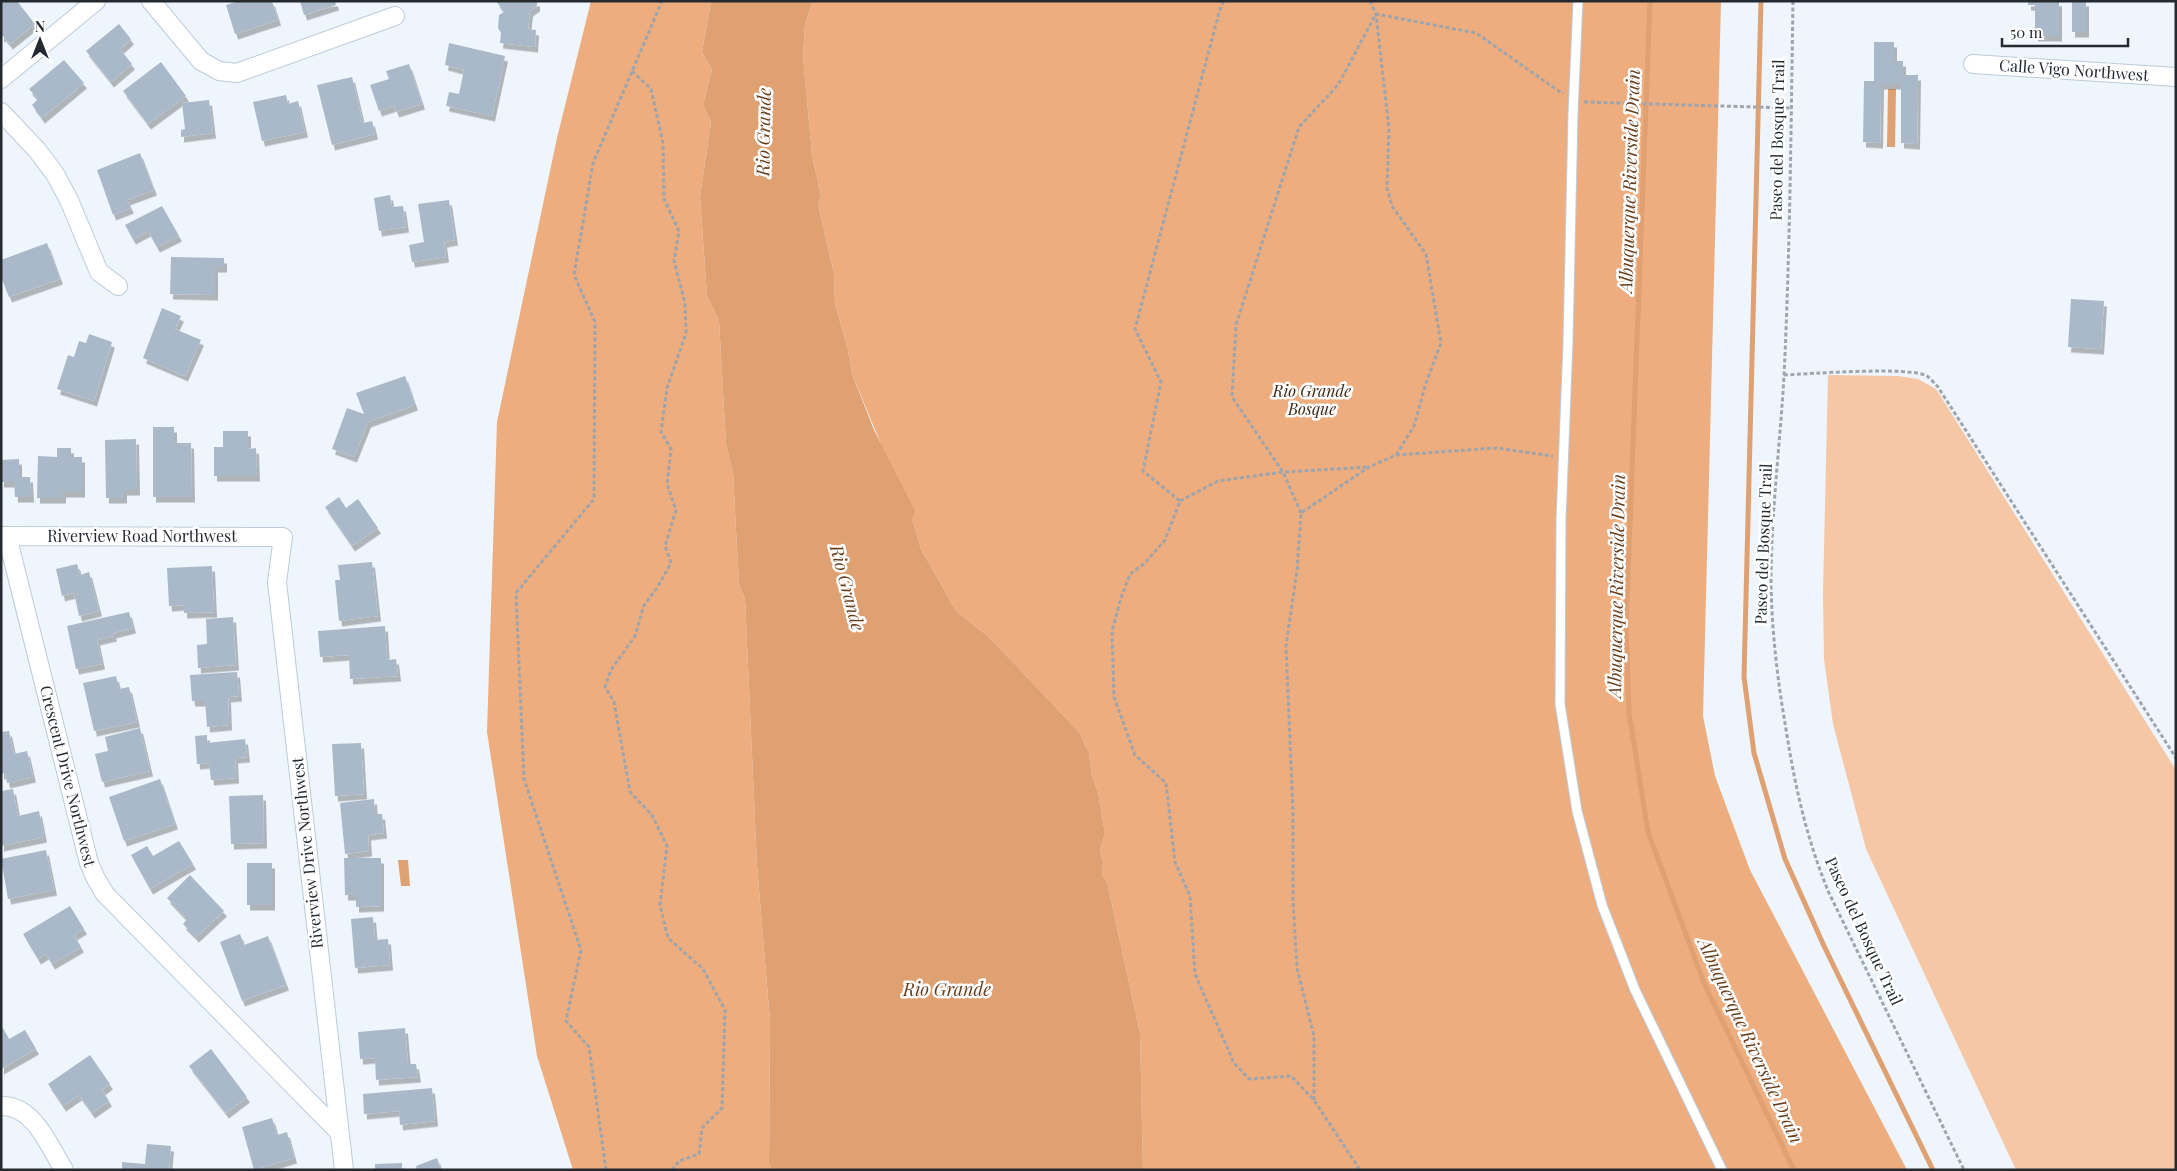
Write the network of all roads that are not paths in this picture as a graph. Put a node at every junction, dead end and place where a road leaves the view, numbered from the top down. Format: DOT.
graph roads {
  1 [pos="96,1"];
  2 [pos="151,1"];
  3 [pos="1578,1"];
  4 [pos="395,16"];
  5 [pos="1973,64"];
  6 [pos="2176,77"];
  7 [pos="1,79"];
  8 [pos="1,112"];
  9 [pos="118,286"];
  10 [pos="4,536"];
  11 [pos="282,537"];
  12 [pos="1,1106"];
  13 [pos="339,1132"];
  14 [pos="64,1170"];
  15 [pos="344,1170"];
  16 [pos="1722,1170"];
  1 -- 7 [label="street"];
  2 -- 4 [label="street"];
  3 -- 16 [label="lane"];
  5 -- 6 [label="street, Calle Vigo Northwest"];
  8 -- 9 [label="street"];
  10 -- 11 [label="street, Riverview Road Northwest"];
  10 -- 13 [label="street, Crescent Drive Northwest"];
  11 -- 13 [label="street, Riverview Drive Northwest"];
  12 -- 14 [label="street"];
  13 -- 15 [label="street, Riverview Drive Northwest"];
}
